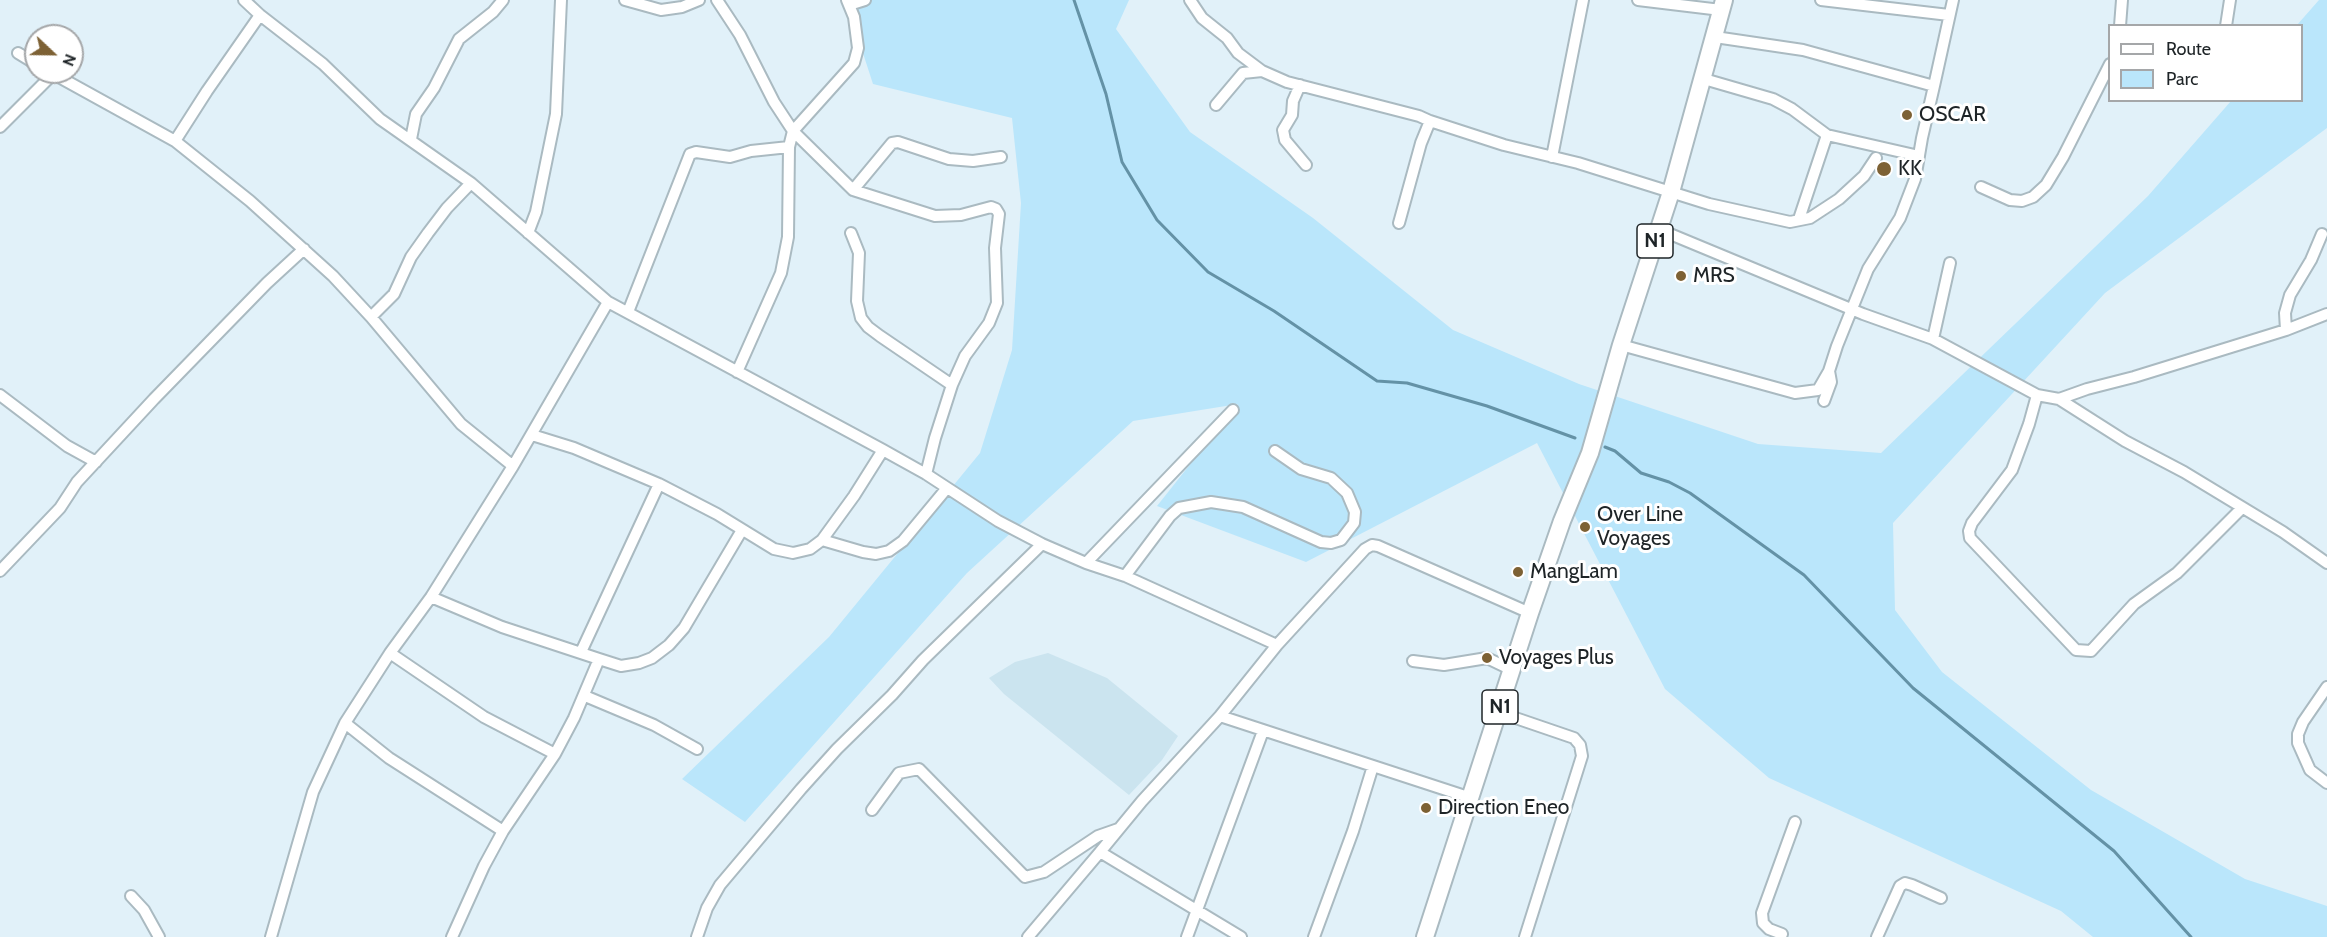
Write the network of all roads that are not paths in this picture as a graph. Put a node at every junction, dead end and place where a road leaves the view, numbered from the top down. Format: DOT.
graph roads {
  1 [pos="244,0"];
  2 [pos="503,0"];
  3 [pos="561,0"];
  4 [pos="625,0"];
  5 [pos="699,0"];
  6 [pos="717,0"];
  7 [pos="865,0"];
  8 [pos="1190,0"];
  9 [pos="1583,0"];
  10 [pos="1638,0"];
  11 [pos="1821,0"];
  12 [pos="1953,0"];
  13 [pos="2122,0"];
  14 [pos="2230,0"];
  15 [pos="848,2"];
  16 [pos="1723,5"];
  17 [pos="260,15"];
  18 [pos="1949,15"];
  19 [pos="2120,24"];
  20 [pos="2226,24"];
  21 [pos="1715,37"];
  22 [pos="18,53"];
  23 [pos="24,57"];
  24 [pos="2108,66"];
  25 [pos="1262,71"];
  26 [pos="1704,79"];
  27 [pos="40,84"];
  28 [pos="71,84"];
  29 [pos="1300,85"];
  30 [pos="1934,87"];
  31 [pos="1216,105"];
  32 [pos="1430,121"];
  33 [pos="2,123"];
  34 [pos="794,131"];
  35 [pos="1827,135"];
  36 [pos="411,140"];
  37 [pos="175,141"];
  38 [pos="789,147"];
  39 [pos="1919,156"];
  40 [pos="1552,157"];
  41 [pos="1001,158"];
  42 [pos="1876,158"];
  43 [pos="1306,165"];
  44 [pos="471,183"];
  45 [pos="1981,187"];
  46 [pos="852,190"];
  47 [pos="1671,192"];
  48 [pos="1799,219"];
  49 [pos="1400,223"];
  50 [pos="1658,229"];
  51 [pos="528,233"];
  52 [pos="851,233"];
  53 [pos="2322,234"];
  54 [pos="303,249"];
  55 [pos="1950,263"];
  56 [pos="609,302"];
  57 [pos="1852,309"];
  58 [pos="628,312"];
  59 [pos="2327,314"];
  60 [pos="371,317"];
  61 [pos="2286,330"];
  62 [pos="1933,339"];
  63 [pos="1621,345"];
  64 [pos="1829,371"];
  65 [pos="737,372"];
  66 [pos="952,385"];
  67 [pos="2037,395"];
  68 [pos="0,396"];
  69 [pos="2059,399"];
  70 [pos="1824,402"];
  71 [pos="1233,410"];
  72 [pos="532,435"];
  73 [pos="883,450"];
  74 [pos="1275,451"];
  75 [pos="96,462"];
  76 [pos="513,466"];
  77 [pos="926,474"];
  78 [pos="659,484"];
  79 [pos="947,488"];
  80 [pos="2242,508"];
  81 [pos="742,530"];
  82 [pos="822,540"];
  83 [pos="1042,544"];
  84 [pos="1086,563"];
  85 [pos="2327,563"];
  86 [pos="0,569"];
  87 [pos="1125,576"];
  88 [pos="431,597"];
  89 [pos="1530,613"];
  90 [pos="1276,645"];
  91 [pos="581,652"];
  92 [pos="390,653"];
  93 [pos="599,660"];
  94 [pos="1413,662"];
  95 [pos="1512,670"];
  96 [pos="2327,687"];
  97 [pos="585,696"];
  98 [pos="1498,712"];
  99 [pos="1220,716"];
  100 [pos="345,723"];
  101 [pos="1263,731"];
  102 [pos="698,749"];
  103 [pos="555,754"];
  104 [pos="1373,766"];
  105 [pos="2327,783"];
  106 [pos="1470,798"];
  107 [pos="872,810"];
  108 [pos="1795,822"];
  109 [pos="1118,829"];
  110 [pos="503,831"];
  111 [pos="1100,852"];
  112 [pos="131,896"];
  113 [pos="1941,898"];
  114 [pos="1196,910"];
  115 [pos="1785,936"];
  116 [pos="159,937"];
  117 [pos="271,937"];
  118 [pos="452,937"];
  119 [pos="696,937"];
  120 [pos="1028,937"];
  121 [pos="1187,937"];
  122 [pos="1241,937"];
  123 [pos="1314,937"];
  124 [pos="1425,937"];
  125 [pos="1526,937"];
  126 [pos="1877,937"];
  1 -- 17 [label="street"];
  2 -- 36 [label="street"];
  3 -- 51 [label="street"];
  4 -- 5 [label="street"];
  6 -- 34 [label="street"];
  7 -- 15 [label="street"];
  8 -- 25 [label="street"];
  9 -- 40 [label="street"];
  10 -- 16 [label="street"];
  11 -- 18 [label="street"];
  12 -- 18 [label="street"];
  13 -- 19 [label="street"];
  14 -- 20 [label="street"];
  15 -- 34 [label="street"];
  16 -- 21 [label="highway, N1"];
  17 -- 36 [label="street"];
  17 -- 37 [label="street"];
  18 -- 30 [label="street"];
  21 -- 26 [label="highway, N1"];
  21 -- 30 [label="street"];
  22 -- 23 [label="street"];
  24 -- 45 [label="street"];
  25 -- 29 [label="street"];
  25 -- 31 [label="street"];
  26 -- 35 [label="street"];
  26 -- 47 [label="highway, N1"];
  27 -- 33 [label="street"];
  28 -- 37 [label="street"];
  29 -- 32 [label="street"];
  29 -- 43 [label="street"];
  30 -- 39 [label="street"];
  32 -- 40 [label="street"];
  32 -- 49 [label="street"];
  34 -- 38 [label="street"];
  34 -- 46 [label="street"];
  35 -- 39 [label="street"];
  35 -- 48 [label="street"];
  36 -- 44 [label="street"];
  37 -- 54 [label="street"];
  38 -- 58 [label="street"];
  38 -- 65 [label="street"];
  39 -- 57 [label="street"];
  40 -- 47 [label="street"];
  41 -- 46 [label="street"];
  42 -- 48 [label="street"];
  44 -- 51 [label="street"];
  44 -- 60 [label="street"];
  46 -- 66 [label="street"];
  47 -- 48 [label="street"];
  47 -- 50 [label="highway, N1"];
  50 -- 57 [label="street"];
  50 -- 63 [label="highway, N1"];
  51 -- 56 [label="street"];
  52 -- 66 [label="street"];
  53 -- 61 [label="street"];
  54 -- 60 [label="street"];
  54 -- 75 [label="street"];
  55 -- 62 [label="street"];
  56 -- 58 [label="street"];
  56 -- 72 [label="street"];
  57 -- 62 [label="street"];
  57 -- 64 [label="street"];
  58 -- 65 [label="street"];
  59 -- 61 [label="street"];
  60 -- 76 [label="street"];
  61 -- 69 [label="street"];
  62 -- 67 [label="street"];
  63 -- 64 [label="street"];
  63 -- 89 [label="highway, N1"];
  64 -- 70 [label="street"];
  65 -- 73 [label="street"];
  66 -- 77 [label="street"];
  67 -- 69 [label="street"];
  67 -- 80 [label="street"];
  68 -- 75 [label="street"];
  69 -- 80 [label="street"];
  71 -- 84 [label="street"];
  72 -- 76 [label="street"];
  72 -- 78 [label="street"];
  73 -- 77 [label="street"];
  73 -- 82 [label="street"];
  74 -- 87 [label="street"];
  75 -- 86 [label="street"];
  76 -- 88 [label="street"];
  77 -- 79 [label="street"];
  78 -- 81 [label="street"];
  78 -- 91 [label="street"];
  79 -- 82 [label="street"];
  79 -- 83 [label="street"];
  80 -- 85 [label="street"];
  81 -- 82 [label="street"];
  81 -- 93 [label="street"];
  83 -- 84 [label="street"];
  83 -- 119 [label="street"];
  84 -- 87 [label="street"];
  87 -- 90 [label="street"];
  88 -- 91 [label="street"];
  88 -- 92 [label="street"];
  89 -- 90 [label="street"];
  89 -- 95 [label="highway, N1"];
  90 -- 99 [label="street"];
  91 -- 93 [label="street"];
  92 -- 100 [label="street"];
  92 -- 103 [label="street"];
  93 -- 97 [label="street"];
  94 -- 95 [label="street"];
  95 -- 98 [label="highway, N1"];
  96 -- 105 [label="street"];
  97 -- 102 [label="street"];
  97 -- 103 [label="street"];
  98 -- 106 [label="highway, N1"];
  98 -- 125 [label="street"];
  99 -- 101 [label="street"];
  99 -- 109 [label="street"];
  100 -- 110 [label="street"];
  100 -- 117 [label="street"];
  101 -- 104 [label="street"];
  101 -- 114 [label="street"];
  103 -- 110 [label="street"];
  104 -- 106 [label="street"];
  104 -- 123 [label="street"];
  106 -- 124 [label="highway, N1"];
  107 -- 109 [label="street"];
  108 -- 115 [label="street"];
  109 -- 111 [label="street"];
  110 -- 118 [label="street"];
  111 -- 114 [label="street"];
  111 -- 120 [label="street"];
  112 -- 116 [label="street"];
  113 -- 126 [label="street"];
  114 -- 121 [label="street"];
  114 -- 122 [label="street"];
}
